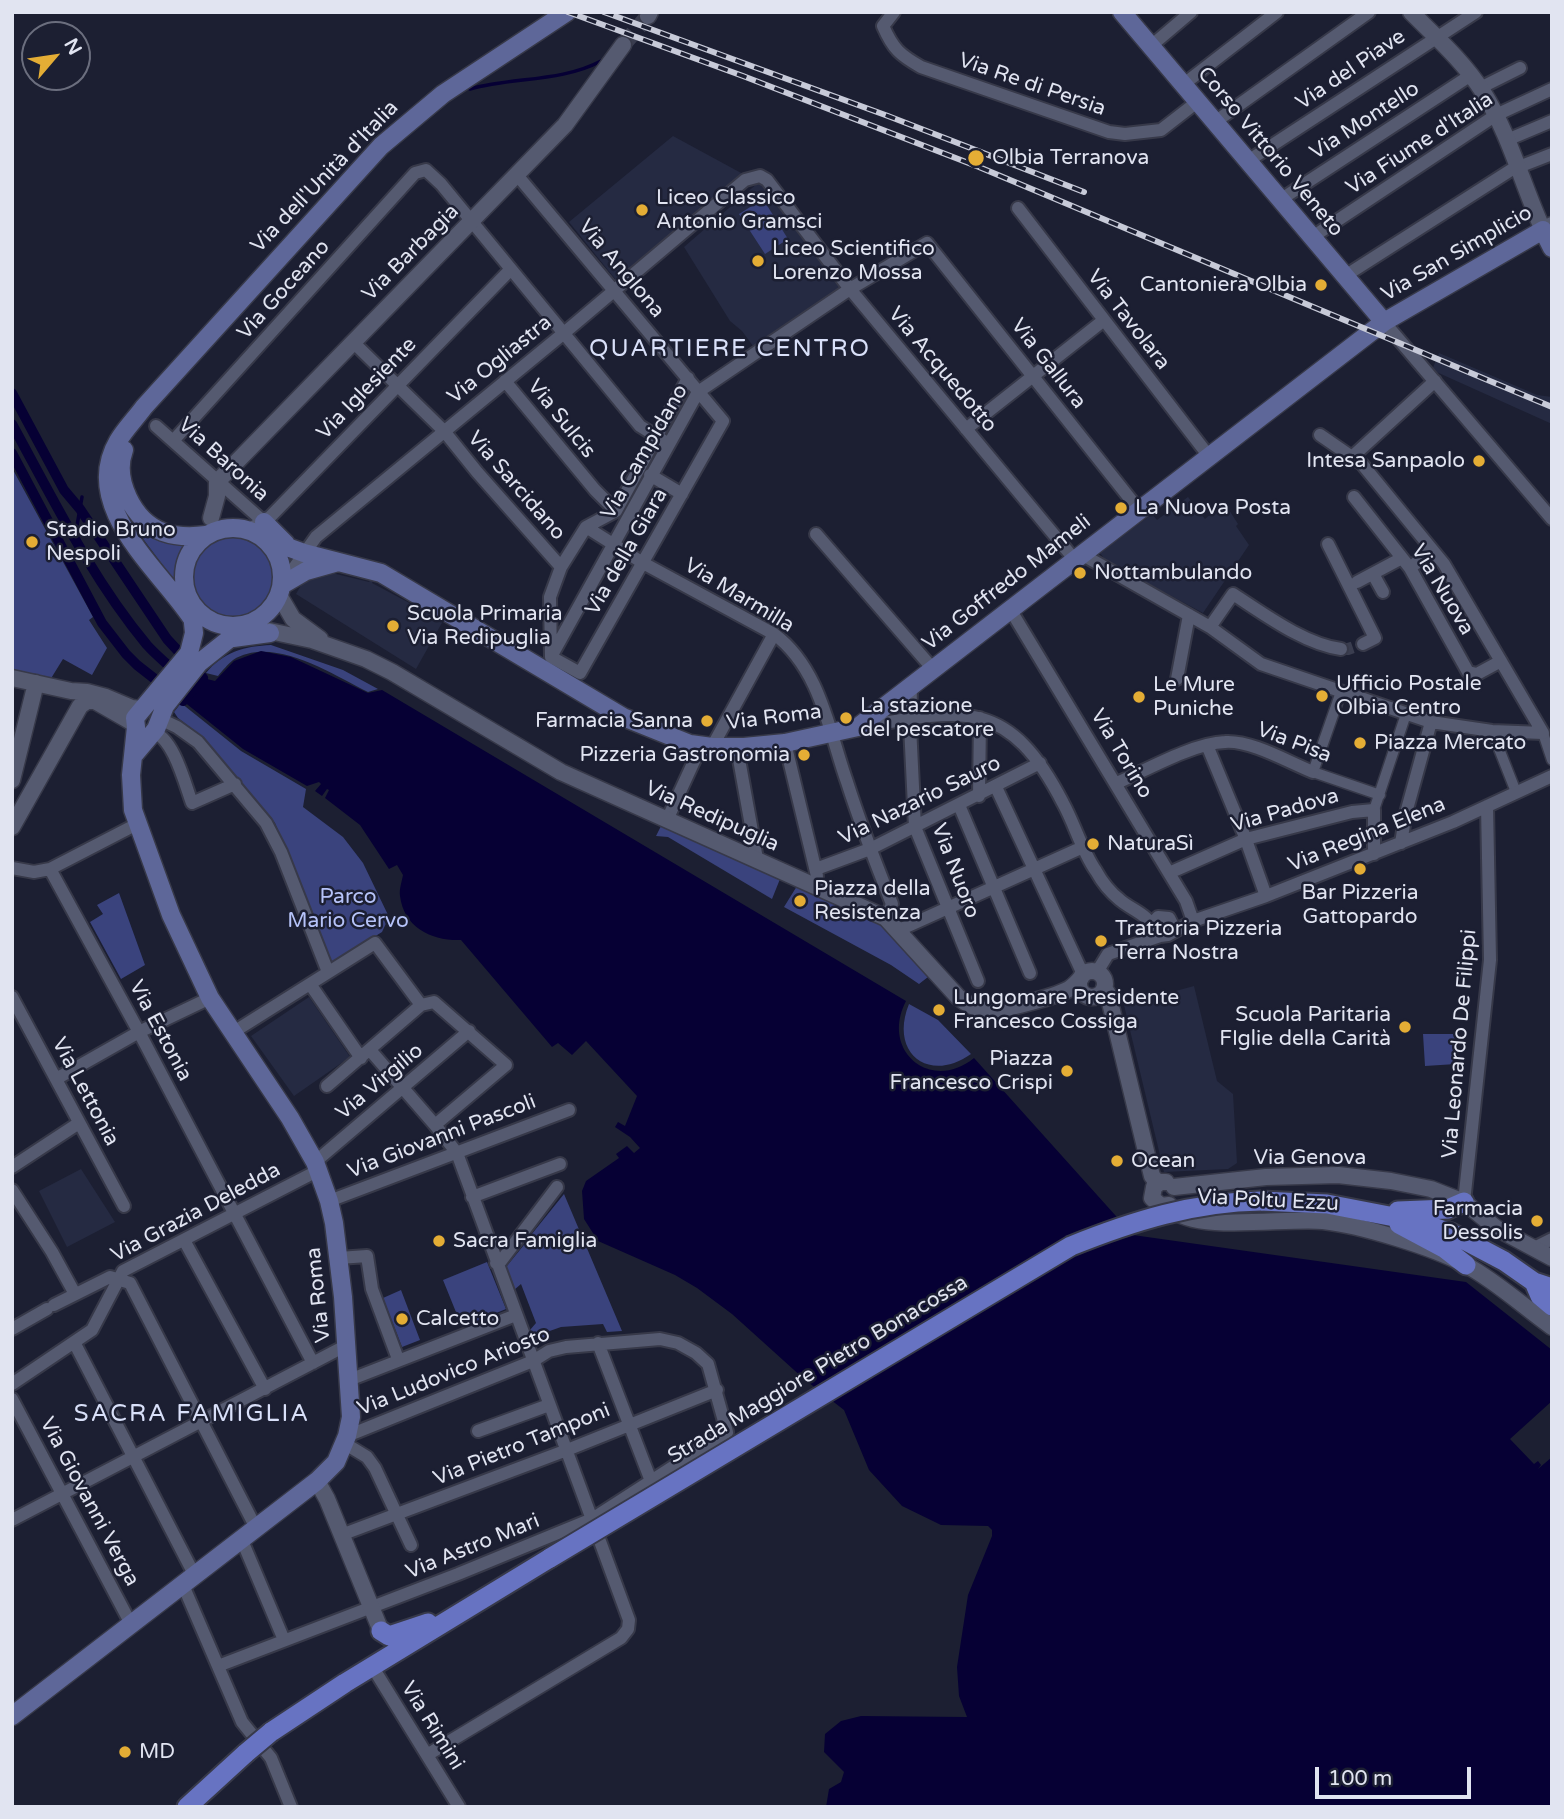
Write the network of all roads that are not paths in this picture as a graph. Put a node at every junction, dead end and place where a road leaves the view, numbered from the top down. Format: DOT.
graph roads {
  1 [pos="567,12"];
  2 [pos="894,12"];
  3 [pos="1122,12"];
  4 [pos="1191,12"];
  5 [pos="1277,12"];
  6 [pos="1369,12"];
  7 [pos="1411,12"];
  8 [pos="1476,12"];
  9 [pos="1436,37"];
  10 [pos="623,45"];
  11 [pos="1151,46"];
  12 [pos="1520,68"];
  13 [pos="1476,82"];
  14 [pos="1184,84"];
  15 [pos="1552,89"];
  16 [pos="1198,102"];
  17 [pos="1496,115"];
  18 [pos="1552,121"];
  19 [pos="1215,122"];
  20 [pos="1507,140"];
  21 [pos="1552,153"];
  22 [pos="1248,161"];
  23 [pos="1518,166"];
  24 [pos="517,175"];
  25 [pos="752,177"];
  26 [pos="1280,200"];
  27 [pos="1018,208"];
  28 [pos="471,222"];
  29 [pos="1547,228"];
  30 [pos="1311,237"];
  31 [pos="927,243"];
  32 [pos="1552,248"];
  33 [pos="511,270"];
  34 [pos="1345,276"];
  35 [pos="850,289"];
  36 [pos="613,290"];
  37 [pos="1104,320"];
  38 [pos="1384,322"];
  39 [pos="564,333"];
  40 [pos="353,342"];
  41 [pos="1033,376"];
  42 [pos="688,379"];
  43 [pos="505,381"];
  44 [pos="1435,381"];
  45 [pos="398,385"];
  46 [pos="698,391"];
  47 [pos="144,407"];
  48 [pos="723,421"];
  49 [pos="156,426"];
  50 [pos="966,429"];
  51 [pos="444,430"];
  52 [pos="1321,435"];
  53 [pos="173,440"];
  54 [pos="663,440"];
  55 [pos="1208,455"];
  56 [pos="1352,457"];
  57 [pos="650,475"];
  58 [pos="218,482"];
  59 [pos="682,494"];
  60 [pos="1354,498"];
  61 [pos="1139,510"];
  62 [pos="616,511"];
  63 [pos="1552,519"];
  64 [pos="209,527"];
  65 [pos="586,527"];
  66 [pos="259,530"];
  67 [pos="816,534"];
  68 [pos="1328,544"];
  69 [pos="614,545"];
  70 [pos="296,550"];
  71 [pos="1432,550"];
  72 [pos="1079,557"];
  73 [pos="342,561"];
  74 [pos="643,563"];
  75 [pos="1406,563"];
  76 [pos="561,567"];
  77 [pos="1373,574"];
  78 [pos="1354,584"];
  79 [pos="285,591"];
  80 [pos="1383,592"];
  81 [pos="187,607"];
  82 [pos="1010,609"];
  83 [pos="1189,615"];
  84 [pos="248,624"];
  85 [pos="1210,627"];
  86 [pos="270,633"];
  87 [pos="774,634"];
  88 [pos="229,639"];
  89 [pos="1363,644"];
  90 [pos="334,648"];
  91 [pos="1341,649"];
  92 [pos="194,658"];
  93 [pos="1501,661"];
  94 [pos="547,664"];
  95 [pos="933,669"];
  96 [pos="12,678"];
  97 [pos="1177,679"];
  98 [pos="36,683"];
  99 [pos="911,687"];
  100 [pos="71,691"];
  101 [pos="1341,692"];
  102 [pos="80,706"];
  103 [pos="1406,714"];
  104 [pos="909,718"];
  105 [pos="980,718"];
  106 [pos="145,722"];
  107 [pos="1431,722"];
  108 [pos="858,727"];
  109 [pos="1547,730"];
  110 [pos="1492,731"];
  111 [pos="832,734"];
  112 [pos="785,743"];
  113 [pos="1207,745"];
  114 [pos="707,746"];
  115 [pos="737,748"];
  116 [pos="1552,760"];
  117 [pos="1040,763"];
  118 [pos="1313,772"];
  119 [pos="1552,776"];
  120 [pos="12,780"];
  121 [pos="1117,783"];
  122 [pos="235,785"];
  123 [pos="996,787"];
  124 [pos="1516,792"];
  125 [pos="1380,795"];
  126 [pos="979,796"];
  127 [pos="959,805"];
  128 [pos="1487,806"];
  129 [pos="1374,810"];
  130 [pos="667,820"];
  131 [pos="13,823"];
  132 [pos="137,824"];
  133 [pos="915,827"];
  134 [pos="1246,839"];
  135 [pos="1401,843"];
  136 [pos="1083,847"];
  137 [pos="870,849"];
  138 [pos="1374,854"];
  139 [pos="757,859"];
  140 [pos="12,868"];
  141 [pos="50,869"];
  142 [pos="816,869"];
  143 [pos="1033,870"];
  144 [pos="1170,873"];
  145 [pos="818,887"];
  146 [pos="993,888"];
  147 [pos="1266,896"];
  148 [pos="948,909"];
  149 [pos="886,918"];
  150 [pos="1193,921"];
  151 [pos="899,930"];
  152 [pos="1156,933"];
  153 [pos="328,972"];
  154 [pos="1030,973"];
  155 [pos="978,981"];
  156 [pos="310,984"];
  157 [pos="1090,984"];
  158 [pos="12,997"];
  159 [pos="210,998"];
  160 [pos="421,1005"];
  161 [pos="469,1031"];
  162 [pos="139,1032"];
  163 [pos="232,1033"];
  164 [pos="366,1054"];
  165 [pos="57,1079"];
  166 [pos="327,1086"];
  167 [pos="403,1088"];
  168 [pos="569,1110"];
  169 [pos="79,1123"];
  170 [pos="435,1125"];
  171 [pos="457,1153"];
  172 [pos="560,1164"];
  173 [pos="317,1166"];
  174 [pos="12,1167"];
  175 [pos="1166,1185"];
  176 [pos="557,1187"];
  177 [pos="12,1190"];
  178 [pos="472,1197"];
  179 [pos="329,1200"];
  180 [pos="1464,1202"];
  181 [pos="124,1206"];
  182 [pos="233,1213"];
  183 [pos="1387,1214"];
  184 [pos="1552,1239"];
  185 [pos="184,1240"];
  186 [pos="1534,1248"];
  187 [pos="338,1258"];
  188 [pos="1552,1258"];
  189 [pos="496,1263"];
  190 [pos="1466,1265"];
  191 [pos="118,1280"];
  192 [pos="1543,1284"];
  193 [pos="75,1294"];
  194 [pos="1552,1306"];
  195 [pos="516,1315"];
  196 [pos="1552,1327"];
  197 [pos="12,1329"];
  198 [pos="74,1342"];
  199 [pos="598,1343"];
  200 [pos="347,1345"];
  201 [pos="398,1359"];
  202 [pos="533,1361"];
  203 [pos="313,1363"];
  204 [pos="349,1380"];
  205 [pos="12,1384"];
  206 [pos="264,1389"];
  207 [pos="717,1390"];
  208 [pos="12,1399"];
  209 [pos="549,1405"];
  210 [pos="202,1422"];
  211 [pos="629,1424"];
  212 [pos="478,1431"];
  213 [pos="727,1433"];
  214 [pos="346,1440"];
  215 [pos="567,1450"];
  216 [pos="132,1457"];
  217 [pos="317,1481"];
  218 [pos="651,1481"];
  219 [pos="63,1493"];
  220 [pos="398,1515"];
  221 [pos="592,1519"];
  222 [pos="12,1520"];
  223 [pos="256,1528"];
  224 [pos="341,1535"];
  225 [pos="241,1538"];
  226 [pos="411,1545"];
  227 [pos="189,1581"];
  228 [pos="370,1608"];
  229 [pos="460,1613"];
  230 [pos="131,1624"];
  231 [pos="381,1631"];
  232 [pos="284,1640"];
  233 [pos="218,1666"];
  234 [pos="373,1666"];
  235 [pos="12,1716"];
  236 [pos="427,1755"];
  237 [pos="187,1807"];
  238 [pos="291,1807"];
  239 [pos="459,1807"];
  1 -- 47 [label="main road, Via dell'Unità d'Italia"];
  2 -- 16 [label="street, Via Re di Persia"];
  3 -- 11 [label="main road, Corso Vittorio Veneto"];
  4 -- 11 [label="street"];
  5 -- 14 [label="street"];
  6 -- 19 [label="street"];
  7 -- 9 [label="street"];
  8 -- 9 [label="street, Via del Piave"];
  9 -- 13 [label="street"];
  9 -- 22 [label="street, Via del Piave"];
  10 -- 24 [label="street, Via Barbagia"];
  11 -- 14 [label="main road, Corso Vittorio Veneto"];
  12 -- 13 [label="street, Via Montello"];
  13 -- 17 [label="street"];
  13 -- 26 [label="street, Via Montello"];
  14 -- 16 [label="main road, Corso Vittorio Veneto"];
  15 -- 17 [label="street, Via Fiume d'Italia"];
  16 -- 19 [label="main road, Corso Vittorio Veneto"];
  17 -- 20 [label="street"];
  17 -- 30 [label="street, Via Fiume d'Italia"];
  18 -- 20 [label="street"];
  19 -- 22 [label="main road, Corso Vittorio Veneto"];
  20 -- 23 [label="street"];
  21 -- 23 [label="street"];
  22 -- 26 [label="main road, Corso Vittorio Veneto"];
  23 -- 29 [label="street"];
  23 -- 34 [label="street"];
  24 -- 28 [label="street, Via Barbagia"];
  24 -- 36 [label="street, Via Anglona"];
  25 -- 35 [label="street, Via Acquedotto"];
  25 -- 36 [label="street, Via Ogliastra"];
  26 -- 30 [label="main road, Corso Vittorio Veneto"];
  27 -- 37 [label="street, Via Tavolara"];
  28 -- 33 [label="street"];
  28 -- 40 [label="street, Via Barbagia"];
  28 -- 53 [label="street, Via Goceano"];
  29 -- 32 [label="main road"];
  29 -- 38 [label="main road, Via San Simplicio"];
  30 -- 34 [label="main road, Corso Vittorio Veneto"];
  31 -- 35 [label="street, Via Campidano"];
  31 -- 41 [label="street, Via Gallura"];
  33 -- 39 [label="street"];
  33 -- 45 [label="street, Via Iglesiente"];
  34 -- 38 [label="main road, Corso Vittorio Veneto"];
  35 -- 46 [label="street, Via Campidano"];
  35 -- 50 [label="street, Via Acquedotto"];
  36 -- 39 [label="street, Via Ogliastra"];
  36 -- 42 [label="street, Via Anglona"];
  37 -- 41 [label="street"];
  37 -- 55 [label="street, Via Tavolara"];
  38 -- 44 [label="street"];
  38 -- 55 [label="main road, Via Goffredo Mameli"];
  39 -- 43 [label="street, Via Ogliastra"];
  39 -- 54 [label="street"];
  40 -- 45 [label="street, Via Sarcidano"];
  40 -- 58 [label="street, Via Barbagia"];
  41 -- 50 [label="street"];
  41 -- 61 [label="street, Via Gallura"];
  42 -- 46 [label="street, Via Anglona"];
  42 -- 54 [label="street, Via Campidano"];
  43 -- 51 [label="street, Via Ogliastra"];
  43 -- 62 [label="street, Via Sulcis"];
  44 -- 56 [label="street"];
  44 -- 63 [label="street"];
  45 -- 51 [label="street, Via Sarcidano"];
  45 -- 66 [label="street, Via Iglesiente"];
  46 -- 48 [label="street, Via Anglona"];
  46 -- 54 [label="street, Via Campidano"];
  47 -- 64 [label="main road, Via dell'Unità d'Italia"];
  47 -- 81 [label="main road, Via dell'Unità d'Italia"];
  48 -- 59 [label="street, Via della Giara"];
  49 -- 53 [label="street, Via Baronia"];
  50 -- 72 [label="street, Via Acquedotto"];
  51 -- 70 [label="street, Via Ogliastra"];
  51 -- 76 [label="street, Via Sarcidano"];
  52 -- 56 [label="street"];
  53 -- 58 [label="street, Via Baronia"];
  54 -- 57 [label="street, Via Campidano"];
  54 -- 62 [label="street, Via Campidano"];
  55 -- 61 [label="main road, Via Goffredo Mameli"];
  56 -- 71 [label="street"];
  57 -- 59 [label="street"];
  57 -- 69 [label="street, Via Campidano"];
  58 -- 64 [label="street"];
  58 -- 66 [label="street, Via Baronia"];
  59 -- 74 [label="street, Via della Giara"];
  60 -- 75 [label="street, Via Nuova"];
  61 -- 72 [label="main road, Via Goffredo Mameli"];
  62 -- 65 [label="street, Via Campidano"];
  64 -- 66 [label="main road"];
  64 -- 81 [label="main road"];
  65 -- 69 [label="street, Via Marmilla"];
  65 -- 76 [label="street, Via Campidano"];
  66 -- 70 [label="main road"];
  66 -- 79 [label="main road"];
  67 -- 95 [label="street"];
  68 -- 78 [label="street"];
  69 -- 74 [label="street, Via Marmilla"];
  69 -- 94 [label="street, Via Campidano"];
  70 -- 73 [label="main road, Via Roma"];
  70 -- 79 [label="street, Via Ogliastra"];
  71 -- 75 [label="street"];
  71 -- 93 [label="street"];
  72 -- 82 [label="main road, Via Goffredo Mameli"];
  72 -- 83 [label="street, Via Acquedotto"];
  73 -- 79 [label="main road"];
  73 -- 94 [label="main road, Via Roma"];
  74 -- 87 [label="street, Via Marmilla"];
  74 -- 94 [label="street, Via della Giara"];
  75 -- 77 [label="street"];
  75 -- 93 [label="street, Via Nuova"];
  76 -- 94 [label="street, Via Campidano"];
  77 -- 78 [label="street"];
  77 -- 80 [label="street"];
  78 -- 89 [label="street"];
  79 -- 84 [label="main road"];
  79 -- 90 [label="street, Via Redipuglia"];
  81 -- 84 [label="main road"];
  81 -- 92 [label="main road"];
  82 -- 95 [label="main road, Via Goffredo Mameli"];
  82 -- 121 [label="street, Via Torino"];
  83 -- 85 [label="street, Via Acquedotto"];
  83 -- 97 [label="street"];
  84 -- 86 [label="street, Via Redipuglia"];
  84 -- 88 [label="main road, Via Roma"];
  85 -- 91 [label="street"];
  85 -- 101 [label="street, Via Acquedotto"];
  86 -- 88 [label="main road"];
  86 -- 90 [label="street, Via Redipuglia"];
  87 -- 111 [label="street, Via Marmilla"];
  87 -- 114 [label="street"];
  88 -- 92 [label="main road, Via Roma"];
  90 -- 130 [label="street, Via Redipuglia"];
  92 -- 106 [label="main road, Via Roma"];
  93 -- 109 [label="street"];
  94 -- 114 [label="main road, Via Roma"];
  95 -- 99 [label="main road, Via Goffredo Mameli"];
  96 -- 98 [label="street"];
  98 -- 100 [label="street"];
  98 -- 120 [label="street"];
  99 -- 104 [label="street, Via Nuoro"];
  99 -- 108 [label="main road, Via Goffredo Mameli"];
  100 -- 102 [label="street"];
  100 -- 106 [label="street"];
  101 -- 103 [label="street, Via Acquedotto"];
  101 -- 118 [label="street"];
  102 -- 106 [label="street"];
  102 -- 131 [label="street"];
  103 -- 107 [label="street, Via Acquedotto"];
  103 -- 125 [label="street"];
  104 -- 105 [label="street, Via Roma"];
  104 -- 108 [label="street, Via Roma"];
  104 -- 133 [label="street, Via Nuoro"];
  105 -- 117 [label="street, Via Roma"];
  105 -- 126 [label="street"];
  106 -- 122 [label="street"];
  106 -- 122 [label="street"];
  106 -- 132 [label="main road, Via Roma"];
  107 -- 110 [label="street, Via Acquedotto"];
  107 -- 135 [label="street"];
  108 -- 111 [label="main road, Via Roma"];
  109 -- 110 [label="street, Via Acquedotto"];
  109 -- 116 [label="street"];
  110 -- 124 [label="street"];
  111 -- 112 [label="main road, Via Roma"];
  111 -- 137 [label="street, Via Marmilla"];
  112 -- 115 [label="main road, Via Roma"];
  112 -- 142 [label="street"];
  113 -- 118 [label="street, Via Pisa"];
  113 -- 121 [label="street, Via Pisa"];
  113 -- 134 [label="street"];
  114 -- 115 [label="main road, Via Roma"];
  114 -- 130 [label="street"];
  115 -- 139 [label="street"];
  117 -- 123 [label="street, Via Nazario Sauro"];
  117 -- 136 [label="street, Via Roma"];
  118 -- 125 [label="street, Via Pisa"];
  119 -- 124 [label="street, Via Regina Elena"];
  121 -- 144 [label="street, Via Torino"];
  122 -- 153 [label="street"];
  123 -- 126 [label="street, Via Nazario Sauro"];
  123 -- 143 [label="street"];
  124 -- 128 [label="street, Via Regina Elena"];
  125 -- 129 [label="street"];
  126 -- 127 [label="street, Via Nazario Sauro"];
  127 -- 133 [label="street, Via Nazario Sauro"];
  127 -- 146 [label="street"];
  128 -- 135 [label="street, Via Regina Elena"];
  128 -- 180 [label="street, Via Leonardo De Filippi"];
  129 -- 134 [label="street, Via Padova"];
  129 -- 138 [label="street"];
  130 -- 139 [label="street, Via Redipuglia"];
  132 -- 141 [label="street"];
  132 -- 159 [label="main road, Via Roma"];
  133 -- 137 [label="street, Via Nazario Sauro"];
  133 -- 148 [label="street, Via Nuoro"];
  134 -- 144 [label="street, Via Padova"];
  134 -- 147 [label="street"];
  135 -- 138 [label="street, Via Regina Elena"];
  136 -- 143 [label="street"];
  136 -- 152 [label="street, Via Roma"];
  137 -- 142 [label="street, Via Nazario Sauro"];
  137 -- 149 [label="street, Via Marmilla"];
  138 -- 147 [label="street, Via Regina Elena"];
  139 -- 145 [label="street, Via Redipuglia"];
  140 -- 141 [label="street"];
  141 -- 162 [label="street, Via Estonia"];
  142 -- 145 [label="street"];
  143 -- 146 [label="street"];
  143 -- 157 [label="street"];
  144 -- 150 [label="street, Via Torino"];
  145 -- 149 [label="street, Via Redipuglia"];
  146 -- 148 [label="street"];
  146 -- 154 [label="street"];
  147 -- 150 [label="street, Via Regina Elena"];
  148 -- 151 [label="street"];
  148 -- 155 [label="street, Via Nuoro"];
  149 -- 151 [label="street, Via Redipuglia"];
  150 -- 152 [label="street, Via Regina Elena"];
  150 -- 152 [label="street, Via Regina Elena"];
  151 -- 157 [label="street, Via Redipuglia"];
  152 -- 157 [label="street, Via Regina Elena"];
  153 -- 156 [label="street"];
  153 -- 160 [label="street"];
  156 -- 163 [label="street"];
  156 -- 164 [label="street"];
  157 -- 175 [label="street"];
  158 -- 165 [label="street, Via Lettonia"];
  159 -- 162 [label="street"];
  159 -- 163 [label="main road, Via Roma"];
  160 -- 161 [label="street"];
  160 -- 164 [label="street"];
  161 -- 167 [label="street, Via Virgilio"];
  161 -- 170 [label="street"];
  162 -- 165 [label="street"];
  162 -- 182 [label="street, Via Estonia"];
  163 -- 173 [label="main road, Via Roma"];
  164 -- 166 [label="street"];
  164 -- 167 [label="street"];
  165 -- 169 [label="street, Via Lettonia"];
  167 -- 170 [label="street"];
  167 -- 173 [label="street, Via Virgilio"];
  168 -- 171 [label="street, Via Giovanni Pascoli"];
  169 -- 174 [label="street"];
  169 -- 181 [label="street, Via Lettonia"];
  170 -- 171 [label="street"];
  171 -- 178 [label="street"];
  171 -- 179 [label="street, Via Giovanni Pascoli"];
  172 -- 178 [label="street"];
  173 -- 179 [label="main road, Via Roma"];
  173 -- 182 [label="street, Via Grazia Deledda"];
  175 -- 180 [label="street, Via Genova"];
  175 -- 190 [label="street, Via Poltu Ezzu"];
  176 -- 189 [label="street"];
  177 -- 193 [label="street"];
  178 -- 189 [label="street"];
  179 -- 187 [label="main road, Via Roma"];
  180 -- 183 [label="main road"];
  180 -- 186 [label="street, Via Genova"];
  182 -- 185 [label="street, Via Grazia Deledda"];
  182 -- 203 [label="street, Via Estonia"];
  183 -- 190 [label="main road"];
  183 -- 192 [label="main road, Strada Maggiore Pietro Bonacossa"];
  183 -- 229 [label="main road, Strada Maggiore Pietro Bonacossa, bridge"];
  184 -- 186 [label="street"];
  185 -- 191 [label="street, Via Grazia Deledda"];
  185 -- 206 [label="street"];
  186 -- 188 [label="street, Via Genova"];
  187 -- 200 [label="main road, Via Roma"];
  187 -- 201 [label="street"];
  189 -- 195 [label="street"];
  190 -- 196 [label="street, Via Poltu Ezzu"];
  191 -- 193 [label="street, Via Grazia Deledda"];
  191 -- 198 [label="street"];
  191 -- 210 [label="street"];
  192 -- 194 [label="main road, Strada Maggiore Pietro Bonacossa"];
  193 -- 197 [label="street, Via Grazia Deledda"];
  195 -- 201 [label="street"];
  195 -- 202 [label="street"];
  198 -- 205 [label="street"];
  198 -- 216 [label="street"];
  199 -- 202 [label="street, Via Ludovico Ariosto"];
  199 -- 207 [label="street, Via Ludovico Ariosto"];
  199 -- 211 [label="street"];
  200 -- 203 [label="street"];
  200 -- 204 [label="main road, Via Roma"];
  201 -- 204 [label="street"];
  202 -- 209 [label="street"];
  202 -- 214 [label="street, Via Ludovico Ariosto"];
  203 -- 206 [label="street"];
  204 -- 214 [label="main road, Via Roma"];
  206 -- 210 [label="street"];
  207 -- 211 [label="street, Via Pietro Tamponi"];
  207 -- 213 [label="street, Via Ludovico Ariosto"];
  208 -- 219 [label="street, Via Giovanni Verga"];
  209 -- 212 [label="street"];
  209 -- 215 [label="street"];
  210 -- 216 [label="street"];
  210 -- 223 [label="street"];
  211 -- 215 [label="street, Via Pietro Tamponi"];
  211 -- 218 [label="street"];
  213 -- 218 [label="street, Via Astro Mari"];
  214 -- 217 [label="main road, Via Roma"];
  214 -- 220 [label="street"];
  215 -- 220 [label="street, Via Pietro Tamponi"];
  215 -- 221 [label="street"];
  216 -- 219 [label="street"];
  216 -- 227 [label="street"];
  217 -- 223 [label="main road, Via Roma"];
  217 -- 224 [label="street"];
  218 -- 221 [label="street, Via Astro Mari"];
  219 -- 222 [label="street"];
  219 -- 230 [label="street, Via Giovanni Verga"];
  220 -- 224 [label="street, Via Pietro Tamponi"];
  220 -- 226 [label="street"];
  221 -- 228 [label="street, Via Astro Mari"];
  221 -- 236 [label="street"];
  223 -- 225 [label="main road, Via Roma"];
  224 -- 228 [label="street"];
  225 -- 227 [label="main road, Via Roma"];
  225 -- 232 [label="street"];
  227 -- 230 [label="main road, Via Roma"];
  227 -- 233 [label="street"];
  228 -- 231 [label="street"];
  228 -- 232 [label="street, Via Astro Mari"];
  229 -- 231 [label="main road"];
  229 -- 234 [label="main road, Strada Maggiore Pietro Bonacossa"];
  230 -- 235 [label="main road, Via Roma"];
  232 -- 233 [label="street, Via Astro Mari"];
  233 -- 238 [label="street"];
  234 -- 236 [label="street, Via Rimini"];
  234 -- 237 [label="main road, Strada Maggiore Pietro Bonacossa, bridge"];
  236 -- 239 [label="street, Via Rimini"];
}
